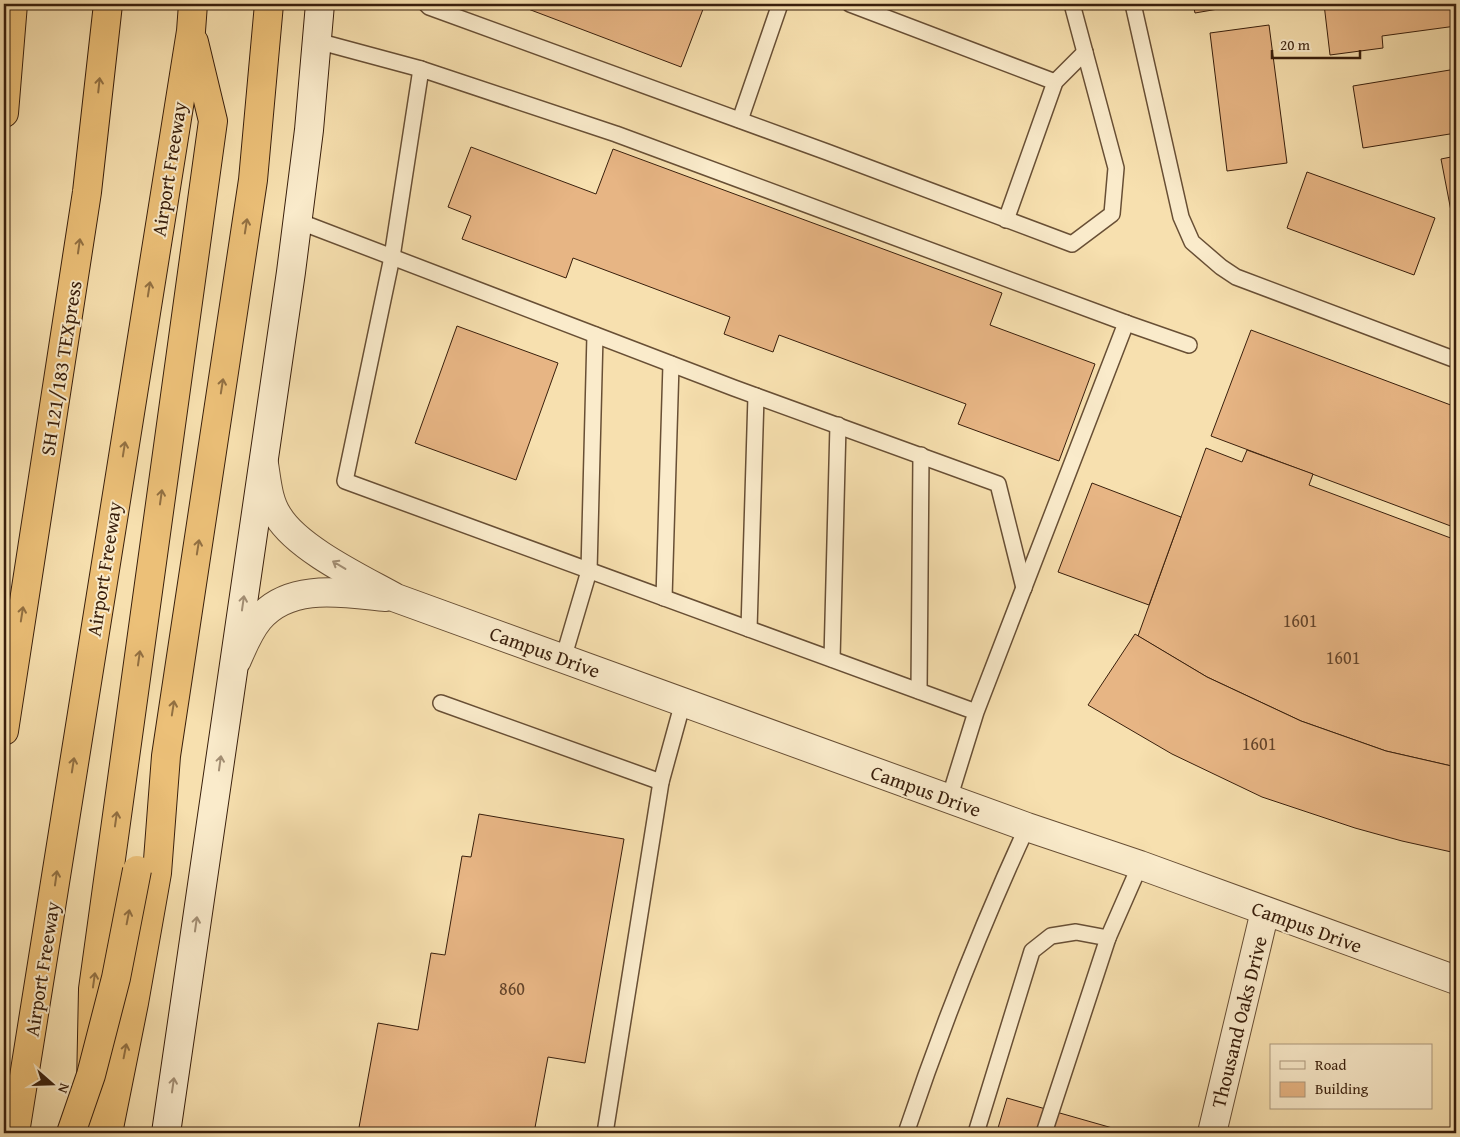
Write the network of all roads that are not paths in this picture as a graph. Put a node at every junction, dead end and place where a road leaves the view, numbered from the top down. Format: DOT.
graph roads {
  1 [pos="13,4"];
  2 [pos="108,4"];
  3 [pos="193,4"];
  4 [pos="269,4"];
  5 [pos="320,4"];
  6 [pos="426,4"];
  7 [pos="780,4"];
  8 [pos="850,4"];
  9 [pos="1072,4"];
  10 [pos="1133,4"];
  11 [pos="191,31"];
  12 [pos="317,41"];
  13 [pos="1085,52"];
  14 [pos="421,69"];
  15 [pos="1056,82"];
  16 [pos="4,113"];
  17 [pos="740,120"];
  18 [pos="1006,220"];
  19 [pos="298,221"];
  20 [pos="392,257"];
  21 [pos="1126,323"];
  22 [pos="595,335"];
  23 [pos="1189,345"];
  24 [pos="1456,360"];
  25 [pos="671,364"];
  26 [pos="756,396"];
  27 [pos="838,425"];
  28 [pos="921,455"];
  29 [pos="264,458"];
  30 [pos="589,571"];
  31 [pos="1024,588"];
  32 [pos="396,598"];
  33 [pos="664,598"];
  34 [pos="749,629"];
  35 [pos="563,659"];
  36 [pos="832,660"];
  37 [pos="234,668"];
  38 [pos="918,691"];
  39 [pos="683,702"];
  40 [pos="441,703"];
  41 [pos="976,712"];
  42 [pos="4,731"];
  43 [pos="661,782"];
  44 [pos="948,799"];
  45 [pos="1027,827"];
  46 [pos="1140,865"];
  47 [pos="147,872"];
  48 [pos="1266,911"];
  49 [pos="1108,938"];
  50 [pos="1456,980"];
  51 [pos="15,1133"];
  52 [pos="72,1133"];
  53 [pos="90,1133"];
  54 [pos="108,1133"];
  55 [pos="166,1133"];
  56 [pos="606,1133"];
  57 [pos="906,1133"];
  58 [pos="976,1133"];
  59 [pos="1044,1133"];
  60 [pos="1212,1133"];
  1 -- 16 [label="highway"];
  42 -- 2 [label="highway, SH 121/183 TEXpress, one-way"];
  3 -- 11 [label="highway, Airport Freeway"];
  47 -- 4 [label="highway, one-way"];
  5 -- 12 [label="street"];
  6 -- 17 [label="lane"];
  7 -- 17 [label="lane"];
  8 -- 15 [label="lane"];
  9 -- 13 [label="lane"];
  10 -- 24 [label="lane"];
  51 -- 11 [label="highway, Airport Freeway, one-way"];
  53 -- 11 [label="highway, one-way"];
  12 -- 14 [label="lane"];
  12 -- 19 [label="street"];
  13 -- 15 [label="lane"];
  13 -- 18 [label="lane"];
  14 -- 20 [label="lane"];
  14 -- 21 [label="lane"];
  15 -- 18 [label="lane"];
  17 -- 18 [label="lane"];
  19 -- 20 [label="lane"];
  19 -- 29 [label="street"];
  20 -- 22 [label="lane"];
  20 -- 30 [label="lane"];
  21 -- 23 [label="lane"];
  21 -- 31 [label="lane"];
  22 -- 25 [label="lane"];
  22 -- 30 [label="lane"];
  25 -- 26 [label="lane"];
  25 -- 33 [label="lane"];
  26 -- 27 [label="lane"];
  26 -- 34 [label="lane"];
  27 -- 28 [label="lane"];
  27 -- 36 [label="lane"];
  28 -- 31 [label="lane"];
  28 -- 38 [label="lane"];
  32 -- 29 [label="street, Campus Drive, one-way"];
  37 -- 29 [label="street, one-way"];
  30 -- 33 [label="lane"];
  30 -- 35 [label="lane"];
  31 -- 41 [label="lane"];
  32 -- 35 [label="street, Campus Drive"];
  32 -- 37 [label="street, Campus Drive"];
  33 -- 34 [label="lane"];
  34 -- 36 [label="lane"];
  35 -- 39 [label="street, Campus Drive"];
  36 -- 38 [label="lane"];
  55 -- 37 [label="street, one-way"];
  38 -- 41 [label="lane"];
  39 -- 43 [label="lane"];
  39 -- 44 [label="street, Campus Drive"];
  40 -- 43 [label="lane"];
  41 -- 44 [label="lane"];
  43 -- 56 [label="lane"];
  44 -- 45 [label="street, Campus Drive"];
  45 -- 46 [label="street, Campus Drive"];
  45 -- 57 [label="lane"];
  46 -- 48 [label="street, Campus Drive"];
  46 -- 49 [label="lane"];
  52 -- 47 [label="highway, one-way, bridge"];
  54 -- 47 [label="highway, one-way"];
  48 -- 50 [label="street, Campus Drive"];
  48 -- 60 [label="street, Thousand Oaks Drive"];
  49 -- 58 [label="lane"];
  49 -- 59 [label="lane"];
}
